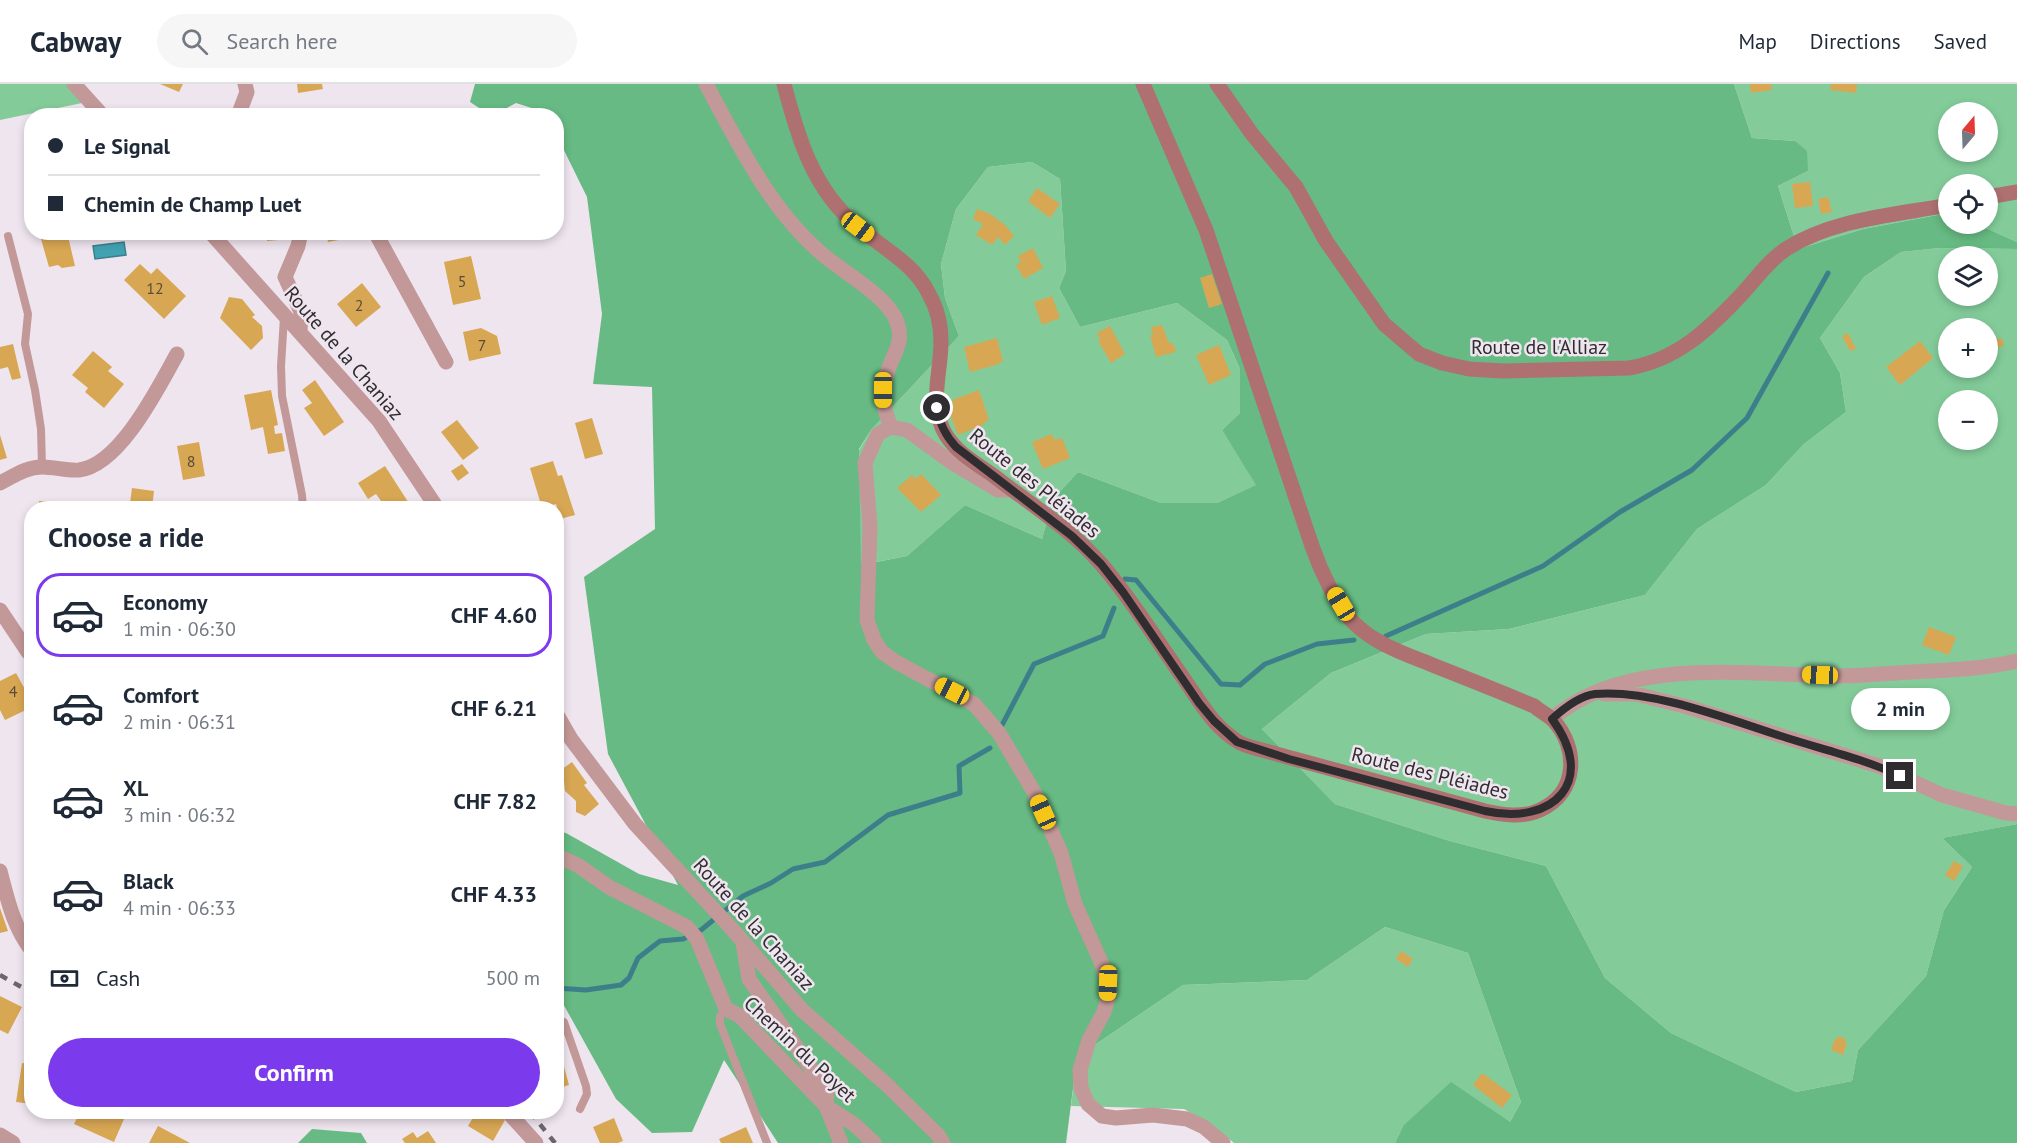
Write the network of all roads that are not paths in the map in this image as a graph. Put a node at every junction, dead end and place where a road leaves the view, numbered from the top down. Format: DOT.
graph roads {
  1 [pos="74,84"];
  2 [pos="245,84"];
  3 [pos="706,84"];
  4 [pos="784,84"];
  5 [pos="1143,84"];
  6 [pos="1217,84"];
  7 [pos="96,108"];
  8 [pos="241,108"];
  9 [pos="2017,192"];
  10 [pos="1998,195"];
  11 [pos="1938,207"];
  12 [pos="8,236"];
  13 [pos="217,240"];
  14 [pos="299,240"];
  15 [pos="379,240"];
  16 [pos="284,316"];
  17 [pos="300,332"];
  18 [pos="177,354"];
  19 [pos="446,362"];
  20 [pos="891,426"];
  21 [pos="42,467"];
  22 [pos="0,483"];
  23 [pos="1012,490"];
  24 [pos="302,501"];
  25 [pos="432,501"];
  26 [pos="0,610"];
  27 [pos="24,646"];
  28 [pos="2017,661"];
  29 [pos="1592,694"];
  30 [pos="1552,719"];
  31 [pos="564,727"];
  32 [pos="2017,814"];
  33 [pos="564,859"];
  34 [pos="0,871"];
  35 [pos="738,935"];
  36 [pos="24,941"];
  37 [pos="726,1009"];
  38 [pos="564,1022"];
  39 [pos="826,1106"];
  40 [pos="580,1109"];
  41 [pos="514,1119"];
  42 [pos="0,1135"];
  43 [pos="13,1143"];
  44 [pos="536,1143"];
  45 [pos="766,1143"];
  46 [pos="841,1143"];
  47 [pos="874,1143"];
  48 [pos="943,1143"];
  49 [pos="1223,1143"];
  1 -- 7 [label="street"];
  2 -- 8 [label="street"];
  3 -- 20 [label="street"];
  4 -- 23 [label="street, Route des Pléiades"];
  5 -- 30 [label="street, Route des Pléiades"];
  6 -- 11 [label="street, Route de l'Alliaz"];
  9 -- 10 [label="street"];
  12 -- 21 [label="lane"];
  13 -- 16 [label="street, Route de la Chaniaz"];
  14 -- 17 [label="street"];
  15 -- 19 [label="street"];
  16 -- 17 [label="street, Route de la Chaniaz"];
  16 -- 24 [label="lane"];
  17 -- 25 [label="street, Route de la Chaniaz"];
  18 -- 21 [label="street"];
  20 -- 23 [label="street"];
  20 -- 49 [label="street"];
  21 -- 22 [label="street"];
  23 -- 30 [label="street, Route des Pléiades"];
  26 -- 27 [label="street"];
  28 -- 29 [label="street"];
  29 -- 30 [label="street"];
  29 -- 32 [label="street"];
  31 -- 35 [label="street, Route de la Chaniaz"];
  33 -- 37 [label="street, Chemin du Poyet"];
  34 -- 36 [label="street"];
  35 -- 39 [label="street"];
  35 -- 48 [label="street, Route de la Chaniaz"];
  37 -- 39 [label="street, Chemin du Poyet"];
  37 -- 45 [label="lane, Chemin du Poyet"];
  38 -- 40 [label="lane"];
  39 -- 46 [label="street"];
  39 -- 47 [label="street, Chemin du Poyet"];
  41 -- 44 [label="street"];
  42 -- 43 [label="street"];
}
